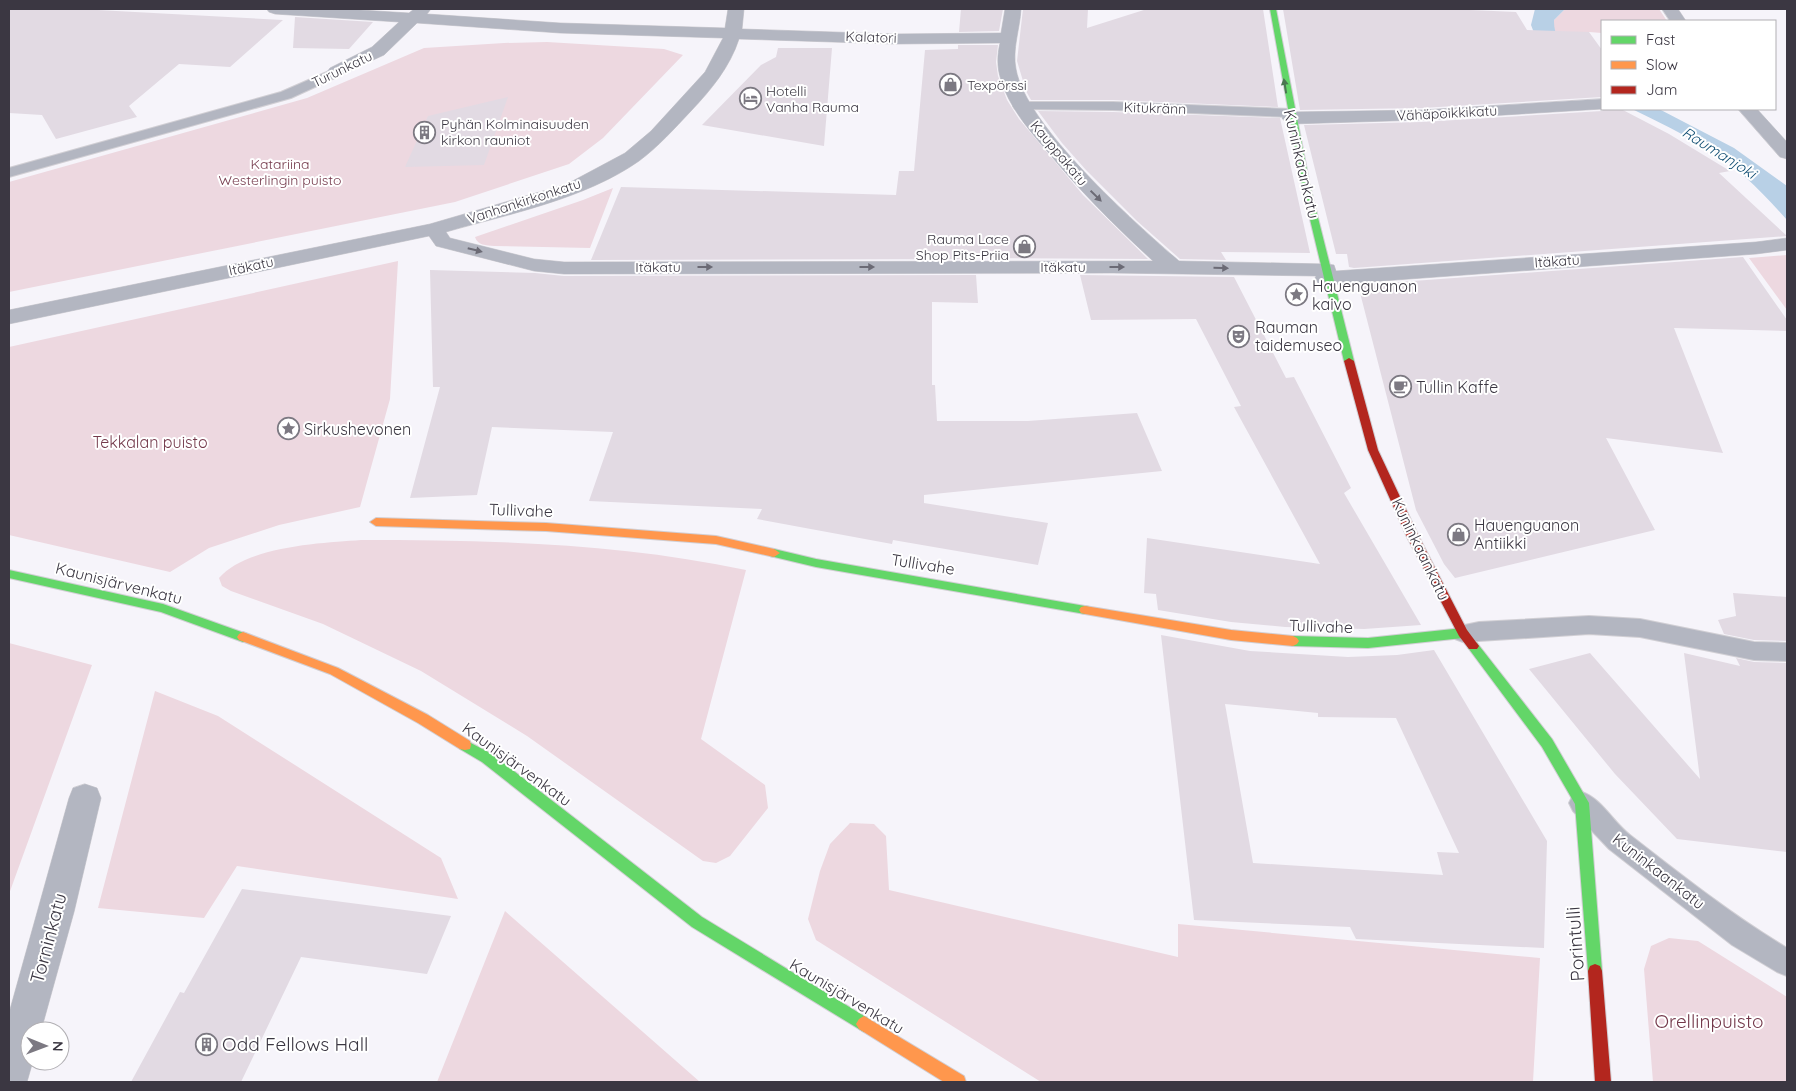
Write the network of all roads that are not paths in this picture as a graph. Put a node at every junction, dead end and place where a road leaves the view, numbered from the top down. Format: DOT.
graph roads {
  1 [pos="275,9"];
  2 [pos="736,9"];
  3 [pos="1013,9"];
  4 [pos="1272,9"];
  5 [pos="1670,9"];
  6 [pos="418,13"];
  7 [pos="1677,20"];
  8 [pos="733,33"];
  9 [pos="1009,38"];
  10 [pos="336,72"];
  11 [pos="1601,104"];
  12 [pos="1020,106"];
  13 [pos="1748,110"];
  14 [pos="1291,116"];
  15 [pos="1787,153"];
  16 [pos="9,173"];
  17 [pos="434,229"];
  18 [pos="1787,244"];
  19 [pos="1172,267"];
  20 [pos="1326,274"];
  21 [pos="9,318"];
  22 [pos="376,522"];
  23 [pos="9,574"];
  24 [pos="1463,634"];
  25 [pos="1787,652"];
  26 [pos="84,798"];
  27 [pos="1582,803"];
  28 [pos="1787,963"];
  29 [pos="9,1078"];
  30 [pos="958,1082"];
  31 [pos="1603,1082"];
  1 -- 6 [label="street"];
  2 -- 8 [label="street, Vanhankirkonkatu"];
  3 -- 9 [label="street, Kauppakatu"];
  14 -- 4 [label="street, Kuninkaankatu, one-way"];
  5 -- 7 [label="street"];
  6 -- 8 [label="street"];
  6 -- 10 [label="street, Turunkatu"];
  8 -- 9 [label="street, Kalatori"];
  8 -- 17 [label="street, Vanhankirkonkatu"];
  9 -- 12 [label="street, Kauppakatu"];
  10 -- 16 [label="lane, Turunkatu"];
  11 -- 14 [label="street, Vähäpoikkikatu"];
  12 -- 14 [label="lane, Kitukränn"];
  12 -- 19 [label="street, Kauppakatu, one-way"];
  13 -- 15 [label="street"];
  14 -- 20 [label="street, Kuninkaankatu"];
  17 -- 19 [label="street, Itäkatu, one-way"];
  17 -- 21 [label="street, Itäkatu"];
  18 -- 20 [label="street, Itäkatu"];
  19 -- 20 [label="street, Itäkatu, one-way"];
  20 -- 24 [label="street, Kuninkaankatu"];
  22 -- 24 [label="street, Tullivahe"];
  23 -- 30 [label="street, Kaunisjärvenkatu"];
  24 -- 25 [label="lane"];
  24 -- 27 [label="street, Kuninkaankatu"];
  26 -- 29 [label="street, Torninkatu"];
  27 -- 28 [label="lane, Kuninkaankatu"];
  27 -- 31 [label="street, Porintulli"];
}
